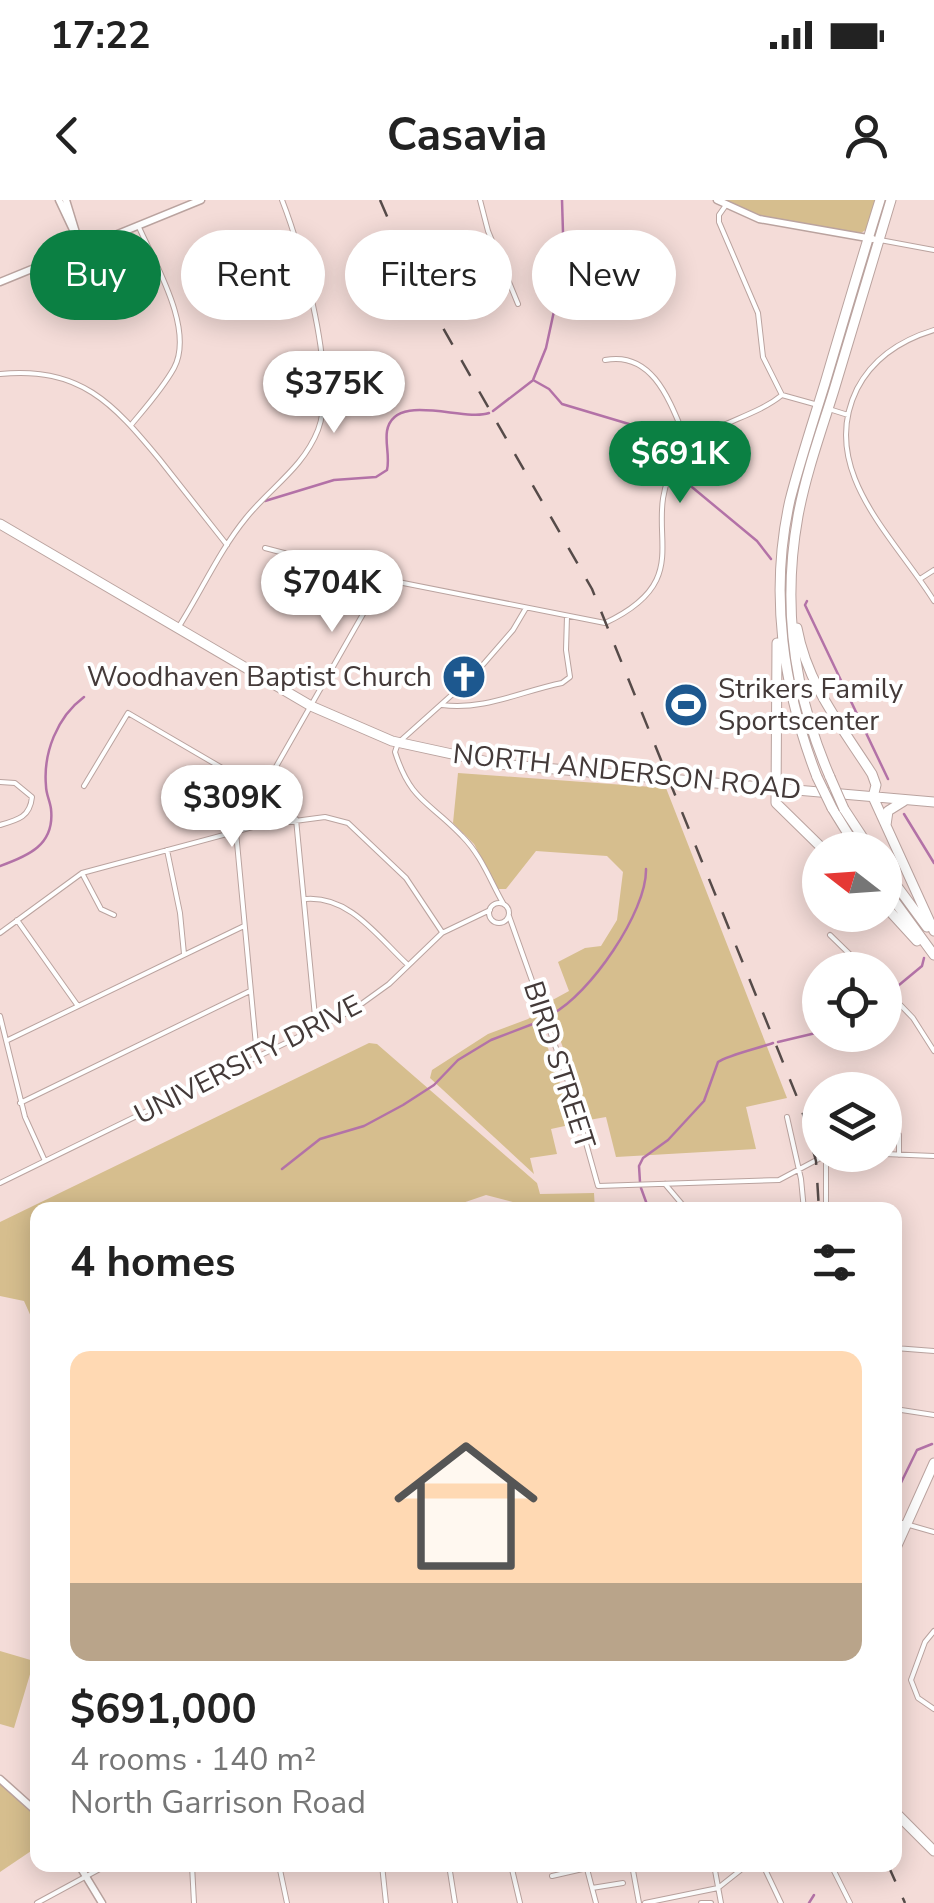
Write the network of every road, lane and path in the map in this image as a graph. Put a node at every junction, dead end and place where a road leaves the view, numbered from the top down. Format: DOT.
graph roads {
  1 [pos="63,200"];
  2 [pos="201,200"];
  3 [pos="282,200"];
  4 [pos="480,200"];
  5 [pos="717,200"];
  6 [pos="881,200"];
  7 [pos="891,200"];
  8 [pos="726,205"];
  9 [pos="138,226"];
  10 [pos="74,230"];
  11 [pos="128,230"];
  12 [pos="873,239"];
  13 [pos="934,250"];
  14 [pos="30,270"];
  15 [pos="0,282"];
  16 [pos="518,304"];
  17 [pos="934,330"];
  18 [pos="605,360"];
  19 [pos="0,374"];
  20 [pos="782,395"];
  21 [pos="823,407"];
  22 [pos="848,415"];
  23 [pos="131,425"];
  24 [pos="689,447"];
  25 [pos="0,524"];
  26 [pos="796,534"];
  27 [pos="227,546"];
  28 [pos="265,548"];
  29 [pos="934,570"];
  30 [pos="383,579"];
  31 [pos="920,579"];
  32 [pos="781,580"];
  33 [pos="934,601"];
  34 [pos="526,608"];
  35 [pos="567,616"];
  36 [pos="178,628"];
  37 [pos="439,704"];
  38 [pos="310,706"];
  39 [pos="398,743"];
  40 [pos="776,768"];
  41 [pos="872,774"];
  42 [pos="0,782"];
  43 [pos="84,786"];
  44 [pos="750,787"];
  45 [pos="779,789"];
  46 [pos="874,798"];
  47 [pos="907,800"];
  48 [pos="934,802"];
  49 [pos="780,810"];
  50 [pos="296,819"];
  51 [pos="0,825"];
  52 [pos="886,829"];
  53 [pos="236,832"];
  54 [pos="804,832"];
  55 [pos="847,832"];
  56 [pos="859,832"];
  57 [pos="166,849"];
  58 [pos="82,873"];
  59 [pos="902,892"];
  60 [pos="304,900"];
  61 [pos="500,903"];
  62 [pos="490,910"];
  63 [pos="902,912"];
  64 [pos="114,915"];
  65 [pos="480,915"];
  66 [pos="509,916"];
  67 [pos="491,918"];
  68 [pos="17,920"];
  69 [pos="498,923"];
  70 [pos="244,926"];
  71 [pos="902,926"];
  72 [pos="442,932"];
  73 [pos="0,933"];
  74 [pos="934,934"];
  75 [pos="830,935"];
  76 [pos="518,944"];
  77 [pos="847,952"];
  78 [pos="184,954"];
  79 [pos="934,956"];
  80 [pos="934,963"];
  81 [pos="406,964"];
  82 [pos="250,991"];
  83 [pos="78,1006"];
  84 [pos="902,1007"];
  85 [pos="0,1016"];
  86 [pos="316,1027"];
  87 [pos="8,1040"];
  88 [pos="934,1052"];
  89 [pos="257,1056"];
  90 [pos="20,1103"];
  91 [pos="787,1116"];
  92 [pos="902,1155"];
  93 [pos="934,1156"];
  94 [pos="45,1161"];
  95 [pos="802,1168"];
  96 [pos="799,1170"];
  97 [pos="826,1172"];
  98 [pos="0,1184"];
  99 [pos="664,1184"];
  100 [pos="681,1202"];
  101 [pos="803,1202"];
  102 [pos="826,1202"];
  103 [pos="902,1348"];
  104 [pos="934,1351"];
  105 [pos="902,1409"];
  106 [pos="934,1414"];
  107 [pos="934,1462"];
  108 [pos="902,1523"];
  109 [pos="908,1524"];
  110 [pos="934,1532"];
  111 [pos="902,1536"];
  112 [pos="934,1632"];
  113 [pos="934,1709"];
  114 [pos="0,1779"];
  115 [pos="30,1806"];
  116 [pos="902,1819"];
  117 [pos="934,1850"];
  118 [pos="83,1872"];
  119 [pos="96,1872"];
  120 [pos="192,1872"];
  121 [pos="280,1872"];
  122 [pos="383,1872"];
  123 [pos="450,1872"];
  124 [pos="513,1872"];
  125 [pos="566,1872"];
  126 [pos="588,1872"];
  127 [pos="634,1872"];
  128 [pos="715,1872"];
  129 [pos="738,1872"];
  130 [pos="766,1872"];
  131 [pos="834,1872"];
  132 [pos="552,1876"];
  133 [pos="86,1878"];
  134 [pos="623,1883"];
  135 [pos="592,1888"];
  136 [pos="718,1888"];
  137 [pos="37,1903"];
  138 [pos="102,1903"];
  139 [pos="194,1903"];
  140 [pos="287,1903"];
  141 [pos="386,1903"];
  142 [pos="455,1903"];
  143 [pos="520,1903"];
  144 [pos="596,1903"];
  145 [pos="642,1903"];
  146 [pos="700,1903"];
  147 [pos="710,1903"];
  148 [pos="722,1903"];
  149 [pos="782,1903"];
  150 [pos="850,1903"];
  1 -- 10 [label="street"];
  2 -- 9 [label="street"];
  3 -- 27 [label="street"];
  4 -- 16 [label="street"];
  5 -- 8 [label="street"];
  6 -- 12 [label="main road"];
  7 -- 12 [label="main road"];
  8 -- 12 [label="street"];
  8 -- 20 [label="street"];
  9 -- 11 [label="street"];
  9 -- 23 [label="street"];
  12 -- 13 [label="street"];
  12 -- 21 [label="main road"];
  12 -- 21 [label="main road"];
  14 -- 15 [label="street"];
  17 -- 22 [label="street"];
  18 -- 24 [label="street"];
  19 -- 23 [label="street"];
  20 -- 21 [label="street"];
  20 -- 24 [label="street"];
  21 -- 22 [label="street"];
  21 -- 26 [label="main road"];
  21 -- 32 [label="main road"];
  22 -- 31 [label="street"];
  23 -- 27 [label="street"];
  24 -- 35 [label="street"];
  25 -- 36 [label="main road, NORTH ANDERSON ROAD"];
  26 -- 41 [label="main road"];
  26 -- 56 [label="main road, bridge"];
  27 -- 36 [label="street"];
  28 -- 30 [label="street"];
  29 -- 31 [label="street"];
  30 -- 34 [label="street"];
  30 -- 38 [label="street"];
  31 -- 33 [label="street"];
  32 -- 40 [label="main road"];
  32 -- 55 [label="main road, bridge"];
  34 -- 35 [label="street"];
  34 -- 37 [label="street"];
  35 -- 37 [label="street"];
  36 -- 38 [label="main road, NORTH ANDERSON ROAD"];
  37 -- 39 [label="street"];
  38 -- 39 [label="main road, NORTH ANDERSON ROAD"];
  38 -- 43 [label="street"];
  39 -- 44 [label="main road, NORTH ANDERSON ROAD"];
  39 -- 61 [label="street, BIRD STREET"];
  40 -- 44 [label="main road"];
  40 -- 45 [label="main road"];
  41 -- 46 [label="main road"];
  41 -- 47 [label="main road"];
  42 -- 51 [label="street"];
  44 -- 45 [label="main road, NORTH ANDERSON ROAD"];
  44 -- 49 [label="main road"];
  45 -- 46 [label="main road, NORTH ANDERSON ROAD"];
  45 -- 49 [label="main road"];
  46 -- 47 [label="main road, NORTH ANDERSON ROAD"];
  46 -- 52 [label="main road"];
  47 -- 48 [label="main road, NORTH ANDERSON ROAD"];
  47 -- 52 [label="main road"];
  49 -- 54 [label="main road"];
  50 -- 53 [label="street"];
  50 -- 60 [label="street"];
  50 -- 72 [label="street"];
  52 -- 74 [label="main road"];
  53 -- 57 [label="street"];
  53 -- 70 [label="street"];
  57 -- 58 [label="street"];
  57 -- 78 [label="street"];
  58 -- 64 [label="street"];
  58 -- 68 [label="street"];
  59 -- 74 [label="main road"];
  60 -- 81 [label="street"];
  60 -- 86 [label="street"];
  61 -- 62 [label="street"];
  61 -- 66 [label="street, BIRD STREET"];
  62 -- 65 [label="street, UNIVERSITY DRIVE"];
  62 -- 67 [label="street"];
  63 -- 79 [label="main road"];
  65 -- 67 [label="street"];
  65 -- 72 [label="street, UNIVERSITY DRIVE"];
  66 -- 69 [label="street"];
  66 -- 76 [label="street, BIRD STREET"];
  67 -- 69 [label="street, BIRD STREET"];
  68 -- 73 [label="street"];
  68 -- 83 [label="street"];
  69 -- 76 [label="street, BIRD STREET"];
  70 -- 78 [label="street"];
  70 -- 82 [label="street"];
  71 -- 80 [label="main road"];
  72 -- 81 [label="street, UNIVERSITY DRIVE"];
  75 -- 77 [label="street"];
  76 -- 99 [label="street, BIRD STREET"];
  78 -- 83 [label="street"];
  81 -- 86 [label="street, UNIVERSITY DRIVE"];
  82 -- 89 [label="street"];
  82 -- 90 [label="street"];
  83 -- 87 [label="street"];
  84 -- 88 [label="street"];
  85 -- 87 [label="street"];
  86 -- 89 [label="street, UNIVERSITY DRIVE"];
  87 -- 90 [label="street"];
  89 -- 94 [label="street, UNIVERSITY DRIVE"];
  90 -- 94 [label="street"];
  91 -- 96 [label="street"];
  92 -- 93 [label="street"];
  94 -- 98 [label="street, UNIVERSITY DRIVE"];
  95 -- 96 [label="street"];
  96 -- 99 [label="street"];
  96 -- 101 [label="street"];
  97 -- 102 [label="street"];
  99 -- 100 [label="street"];
  103 -- 104 [label="street"];
  105 -- 106 [label="street"];
  107 -- 109 [label="main road"];
  108 -- 109 [label="street"];
  109 -- 110 [label="street"];
  109 -- 111 [label="main road"];
  112 -- 113 [label="street"];
  114 -- 115 [label="street"];
  116 -- 117 [label="main road"];
  118 -- 133 [label="street"];
  119 -- 133 [label="street"];
  120 -- 139 [label="street"];
  121 -- 140 [label="street"];
  122 -- 141 [label="street"];
  123 -- 142 [label="street"];
  124 -- 143 [label="street"];
  125 -- 132 [label="street"];
  126 -- 135 [label="street"];
  127 -- 145 [label="street"];
  128 -- 136 [label="street"];
  129 -- 136 [label="street"];
  130 -- 149 [label="street"];
  131 -- 150 [label="street"];
  133 -- 137 [label="street"];
  133 -- 138 [label="street"];
  134 -- 135 [label="street"];
  135 -- 144 [label="street"];
  136 -- 145 [label="street"];
  136 -- 148 [label="street"];
  146 -- 147 [label="street"];
}
